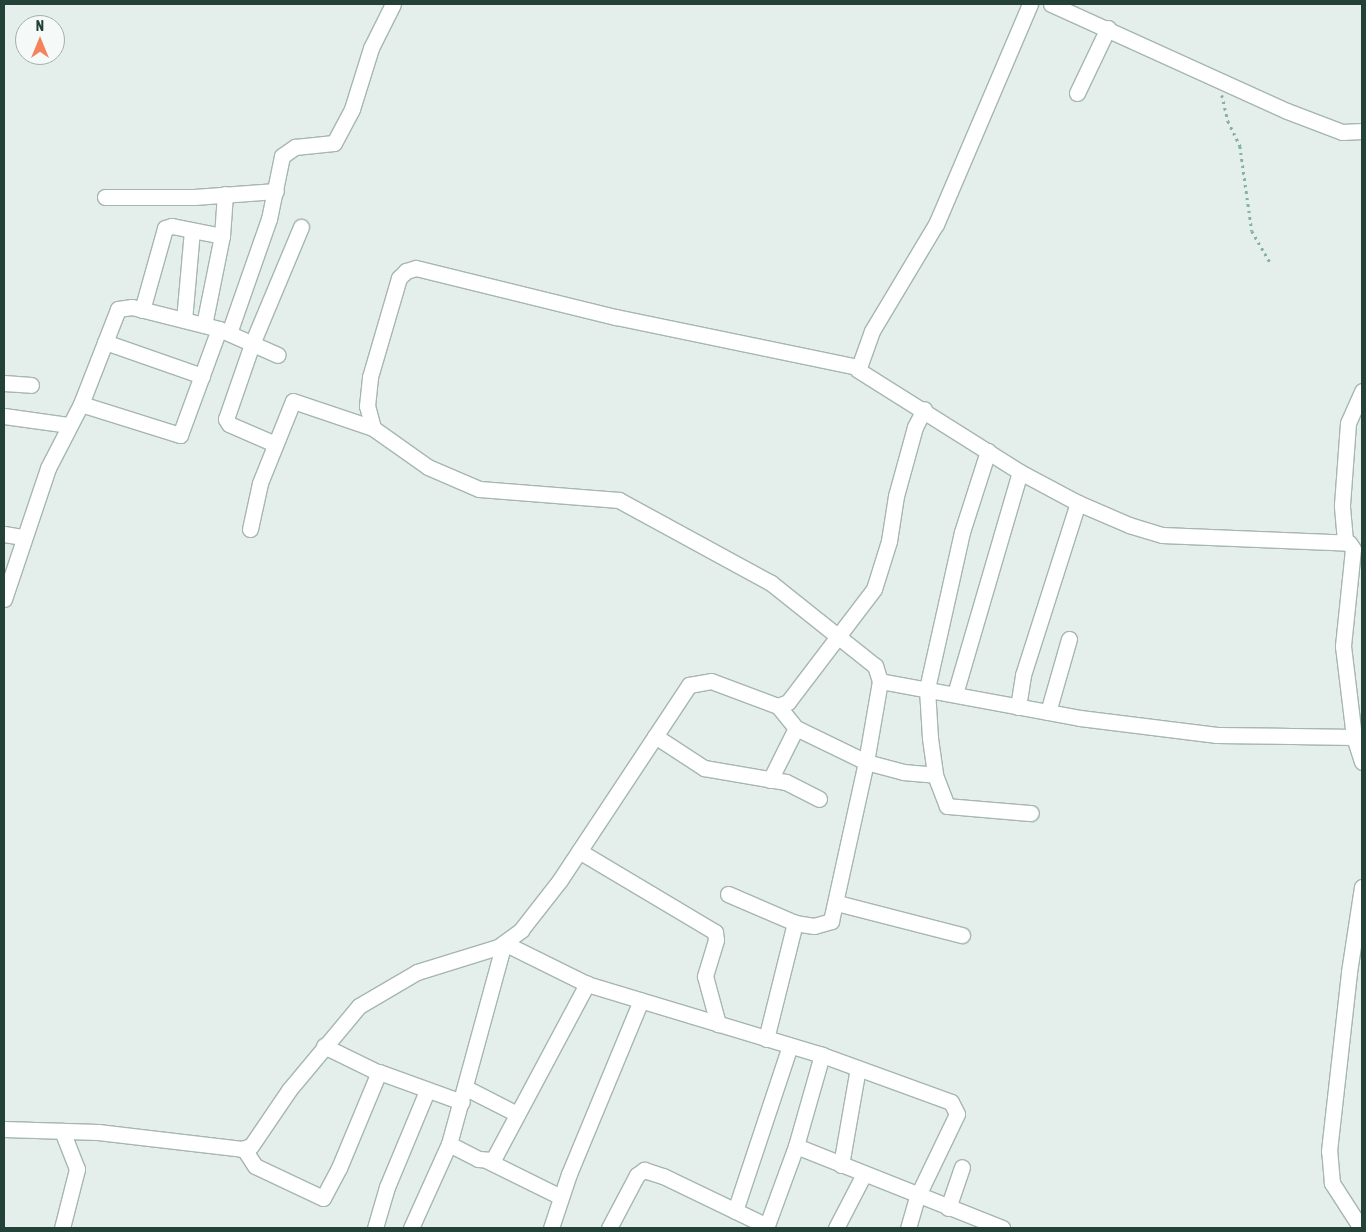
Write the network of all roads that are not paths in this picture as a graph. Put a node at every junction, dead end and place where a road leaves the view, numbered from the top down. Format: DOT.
graph roads {
  1 [pos="393,4"];
  2 [pos="1030,4"];
  3 [pos="1051,4"];
  4 [pos="1108,28"];
  5 [pos="1077,93"];
  6 [pos="1362,131"];
  7 [pos="276,191"];
  8 [pos="226,194"];
  9 [pos="106,196"];
  10 [pos="301,227"];
  11 [pos="192,230"];
  12 [pos="222,236"];
  13 [pos="142,310"];
  14 [pos="184,320"];
  15 [pos="217,329"];
  16 [pos="105,342"];
  17 [pos="252,344"];
  18 [pos="278,355"];
  19 [pos="857,366"];
  20 [pos="202,376"];
  21 [pos="4,383"];
  22 [pos="31,385"];
  23 [pos="1362,391"];
  24 [pos="81,404"];
  25 [pos="924,409"];
  26 [pos="4,416"];
  27 [pos="70,425"];
  28 [pos="373,428"];
  29 [pos="275,444"];
  30 [pos="988,451"];
  31 [pos="1020,472"];
  32 [pos="1078,503"];
  33 [pos="250,529"];
  34 [pos="4,534"];
  35 [pos="22,537"];
  36 [pos="1353,543"];
  37 [pos="4,599"];
  38 [pos="840,636"];
  39 [pos="1069,639"];
  40 [pos="880,681"];
  41 [pos="927,689"];
  42 [pos="955,694"];
  43 [pos="778,706"];
  44 [pos="1018,707"];
  45 [pos="1048,712"];
  46 [pos="796,728"];
  47 [pos="654,736"];
  48 [pos="1354,737"];
  49 [pos="866,762"];
  50 [pos="1362,762"];
  51 [pos="935,775"];
  52 [pos="770,780"];
  53 [pos="819,799"];
  54 [pos="1031,814"];
  55 [pos="578,851"];
  56 [pos="1362,887"];
  57 [pos="728,894"];
  58 [pos="837,903"];
  59 [pos="795,922"];
  60 [pos="962,935"];
  61 [pos="504,943"];
  62 [pos="586,984"];
  63 [pos="641,1000"];
  64 [pos="718,1024"];
  65 [pos="766,1039"];
  66 [pos="324,1046"];
  67 [pos="790,1046"];
  68 [pos="822,1055"];
  69 [pos="858,1068"];
  70 [pos="377,1072"];
  71 [pos="427,1091"];
  72 [pos="464,1095"];
  73 [pos="517,1114"];
  74 [pos="4,1129"];
  75 [pos="62,1131"];
  76 [pos="449,1144"];
  77 [pos="796,1146"];
  78 [pos="244,1149"];
  79 [pos="488,1161"];
  80 [pos="841,1165"];
  81 [pos="962,1167"];
  82 [pos="864,1174"];
  83 [pos="561,1197"];
  84 [pos="917,1197"];
  85 [pos="948,1208"];
  86 [pos="736,1211"];
  87 [pos="766,1227"];
  88 [pos="62,1228"];
  89 [pos="375,1228"];
  90 [pos="411,1228"];
  91 [pos="551,1228"];
  92 [pos="609,1228"];
  93 [pos="836,1228"];
  94 [pos="908,1228"];
  95 [pos="1002,1228"];
  96 [pos="1361,1228"];
  1 -- 7 [label="street"];
  2 -- 19 [label="street"];
  3 -- 4 [label="street"];
  4 -- 5 [label="street"];
  4 -- 6 [label="street"];
  7 -- 8 [label="street"];
  7 -- 15 [label="street"];
  8 -- 9 [label="street"];
  8 -- 12 [label="street"];
  10 -- 17 [label="street"];
  11 -- 12 [label="street"];
  11 -- 13 [label="street"];
  11 -- 14 [label="street"];
  12 -- 15 [label="street"];
  13 -- 14 [label="street"];
  13 -- 16 [label="street"];
  14 -- 15 [label="street"];
  15 -- 17 [label="street"];
  15 -- 20 [label="street"];
  16 -- 20 [label="street"];
  16 -- 24 [label="street"];
  17 -- 18 [label="street"];
  17 -- 29 [label="street"];
  19 -- 25 [label="street"];
  19 -- 28 [label="street"];
  20 -- 24 [label="street"];
  21 -- 22 [label="street"];
  23 -- 36 [label="street"];
  24 -- 27 [label="street"];
  25 -- 30 [label="street"];
  25 -- 38 [label="street"];
  26 -- 27 [label="street"];
  27 -- 35 [label="street"];
  28 -- 29 [label="street"];
  28 -- 38 [label="street"];
  29 -- 33 [label="street"];
  30 -- 31 [label="street"];
  30 -- 41 [label="street"];
  31 -- 32 [label="street"];
  31 -- 42 [label="street"];
  32 -- 36 [label="street"];
  32 -- 44 [label="street"];
  34 -- 35 [label="street"];
  35 -- 37 [label="street"];
  36 -- 48 [label="street"];
  38 -- 40 [label="street"];
  38 -- 43 [label="street"];
  39 -- 45 [label="street"];
  40 -- 41 [label="street"];
  40 -- 49 [label="street"];
  41 -- 42 [label="street"];
  41 -- 51 [label="street"];
  42 -- 44 [label="street"];
  43 -- 46 [label="street"];
  43 -- 47 [label="street"];
  44 -- 45 [label="street"];
  45 -- 48 [label="street"];
  46 -- 49 [label="street"];
  46 -- 52 [label="street"];
  47 -- 52 [label="street"];
  47 -- 55 [label="street"];
  48 -- 50 [label="street"];
  49 -- 51 [label="street"];
  49 -- 58 [label="street"];
  51 -- 54 [label="street"];
  52 -- 53 [label="street"];
  55 -- 61 [label="street"];
  55 -- 64 [label="street"];
  56 -- 96 [label="street"];
  57 -- 59 [label="street"];
  58 -- 59 [label="street"];
  58 -- 60 [label="street"];
  59 -- 65 [label="street"];
  61 -- 62 [label="street"];
  61 -- 66 [label="street"];
  61 -- 72 [label="street"];
  62 -- 63 [label="street"];
  62 -- 73 [label="street"];
  63 -- 64 [label="street"];
  63 -- 83 [label="street"];
  64 -- 65 [label="street"];
  65 -- 67 [label="street"];
  66 -- 70 [label="street"];
  66 -- 78 [label="street"];
  67 -- 68 [label="street"];
  67 -- 86 [label="street"];
  68 -- 69 [label="street"];
  68 -- 77 [label="street"];
  69 -- 80 [label="street"];
  69 -- 84 [label="street"];
  70 -- 71 [label="street"];
  70 -- 78 [label="street"];
  71 -- 72 [label="street"];
  71 -- 89 [label="street"];
  72 -- 73 [label="street"];
  72 -- 76 [label="street"];
  73 -- 79 [label="street"];
  74 -- 75 [label="street"];
  75 -- 78 [label="street"];
  75 -- 88 [label="street"];
  76 -- 79 [label="street"];
  76 -- 90 [label="street"];
  77 -- 80 [label="street"];
  77 -- 87 [label="street"];
  79 -- 83 [label="street"];
  80 -- 82 [label="street"];
  81 -- 85 [label="street"];
  82 -- 84 [label="street"];
  82 -- 93 [label="street"];
  83 -- 91 [label="street"];
  84 -- 85 [label="street"];
  84 -- 94 [label="street"];
  85 -- 95 [label="street"];
  86 -- 87 [label="street"];
  86 -- 92 [label="street"];
}
